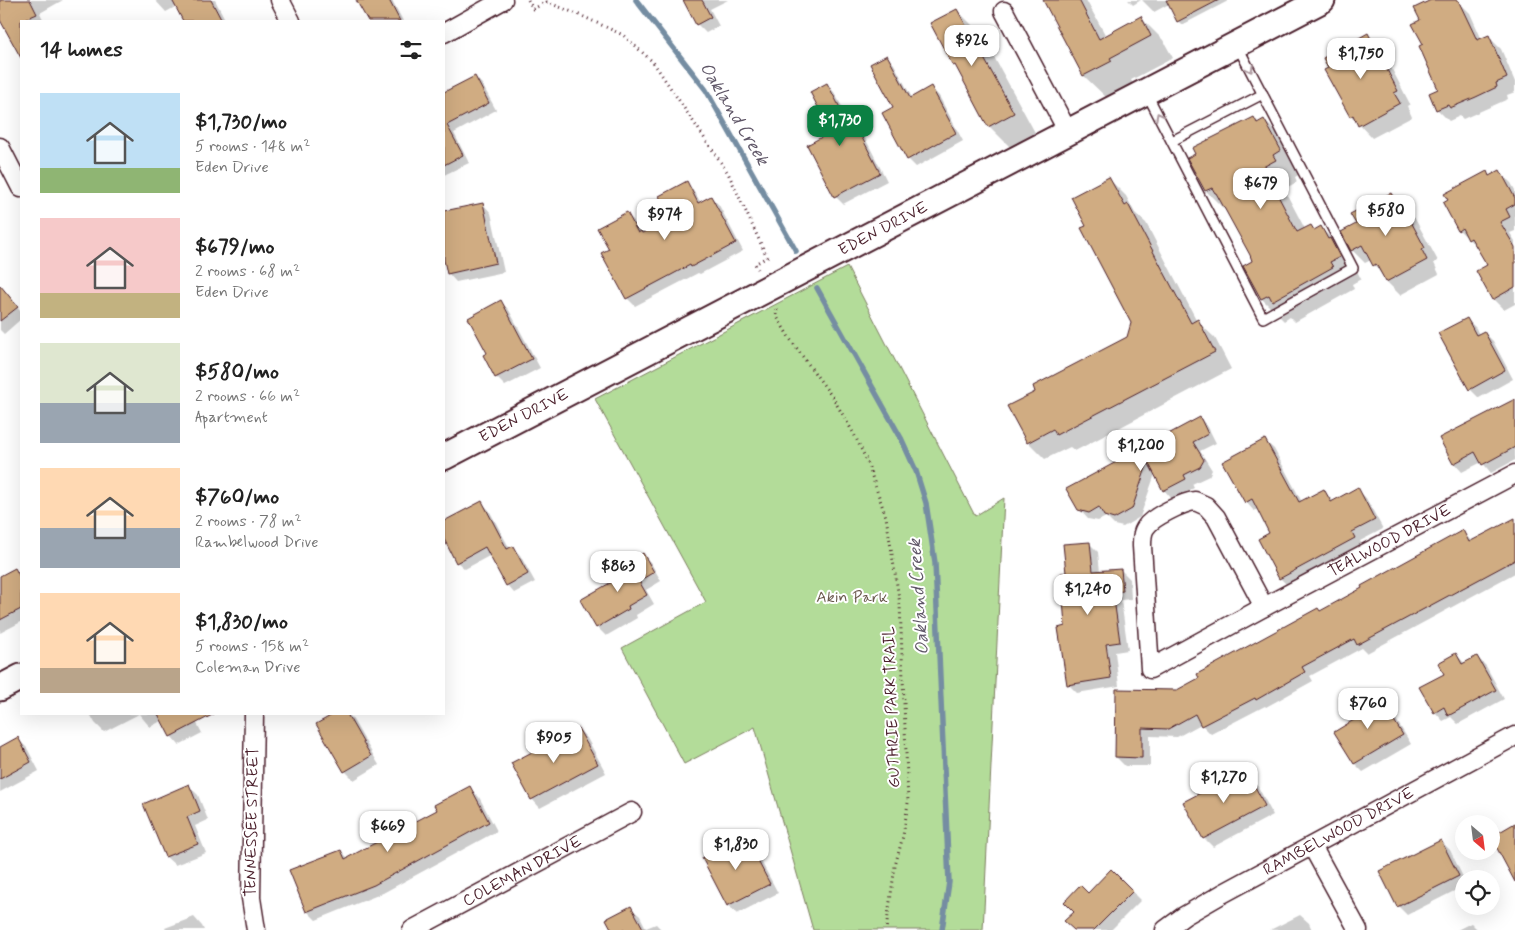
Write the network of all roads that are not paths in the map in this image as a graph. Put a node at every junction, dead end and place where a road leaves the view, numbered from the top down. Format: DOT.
graph roads {
  1 [pos="280,0"];
  2 [pos="503,0"];
  3 [pos="1322,0"];
  4 [pos="1004,12"];
  5 [pos="290,20"];
  6 [pos="445,32"];
  7 [pos="1237,44"];
  8 [pos="1146,91"];
  9 [pos="1263,94"];
  10 [pos="1068,132"];
  11 [pos="1172,141"];
  12 [pos="0,147"];
  13 [pos="20,186"];
  14 [pos="445,456"];
  15 [pos="1515,474"];
  16 [pos="1264,607"];
  17 [pos="20,678"];
  18 [pos="0,688"];
  19 [pos="254,715"];
  20 [pos="1515,736"];
  21 [pos="632,812"];
  22 [pos="1312,846"];
  23 [pos="256,930"];
  24 [pos="412,930"];
  25 [pos="1165,930"];
  26 [pos="1358,930"];
  1 -- 5 [label="street"];
  2 -- 6 [label="street"];
  3 -- 7 [label="street, EDEN DRIVE"];
  4 -- 10 [label="street"];
  7 -- 8 [label="street, EDEN DRIVE"];
  7 -- 9 [label="lane, one-way"];
  8 -- 10 [label="street, EDEN DRIVE"];
  11 -- 8 [label="lane, one-way"];
  9 -- 11 [label="lane"];
  9 -- 11 [label="lane"];
  10 -- 14 [label="street, EDEN DRIVE"];
  12 -- 13 [label="street"];
  15 -- 16 [label="street, TEALWOOD DRIVE"];
  16 -- 16 [label="street, TEALWOOD DRIVE"];
  17 -- 18 [label="street"];
  19 -- 23 [label="street, TENNESSEE STREET"];
  20 -- 22 [label="street, RAMBELWOOD DRIVE"];
  21 -- 24 [label="street, COLEMAN DRIVE"];
  22 -- 25 [label="street, RAMBELWOOD DRIVE"];
  22 -- 26 [label="street"];
}
